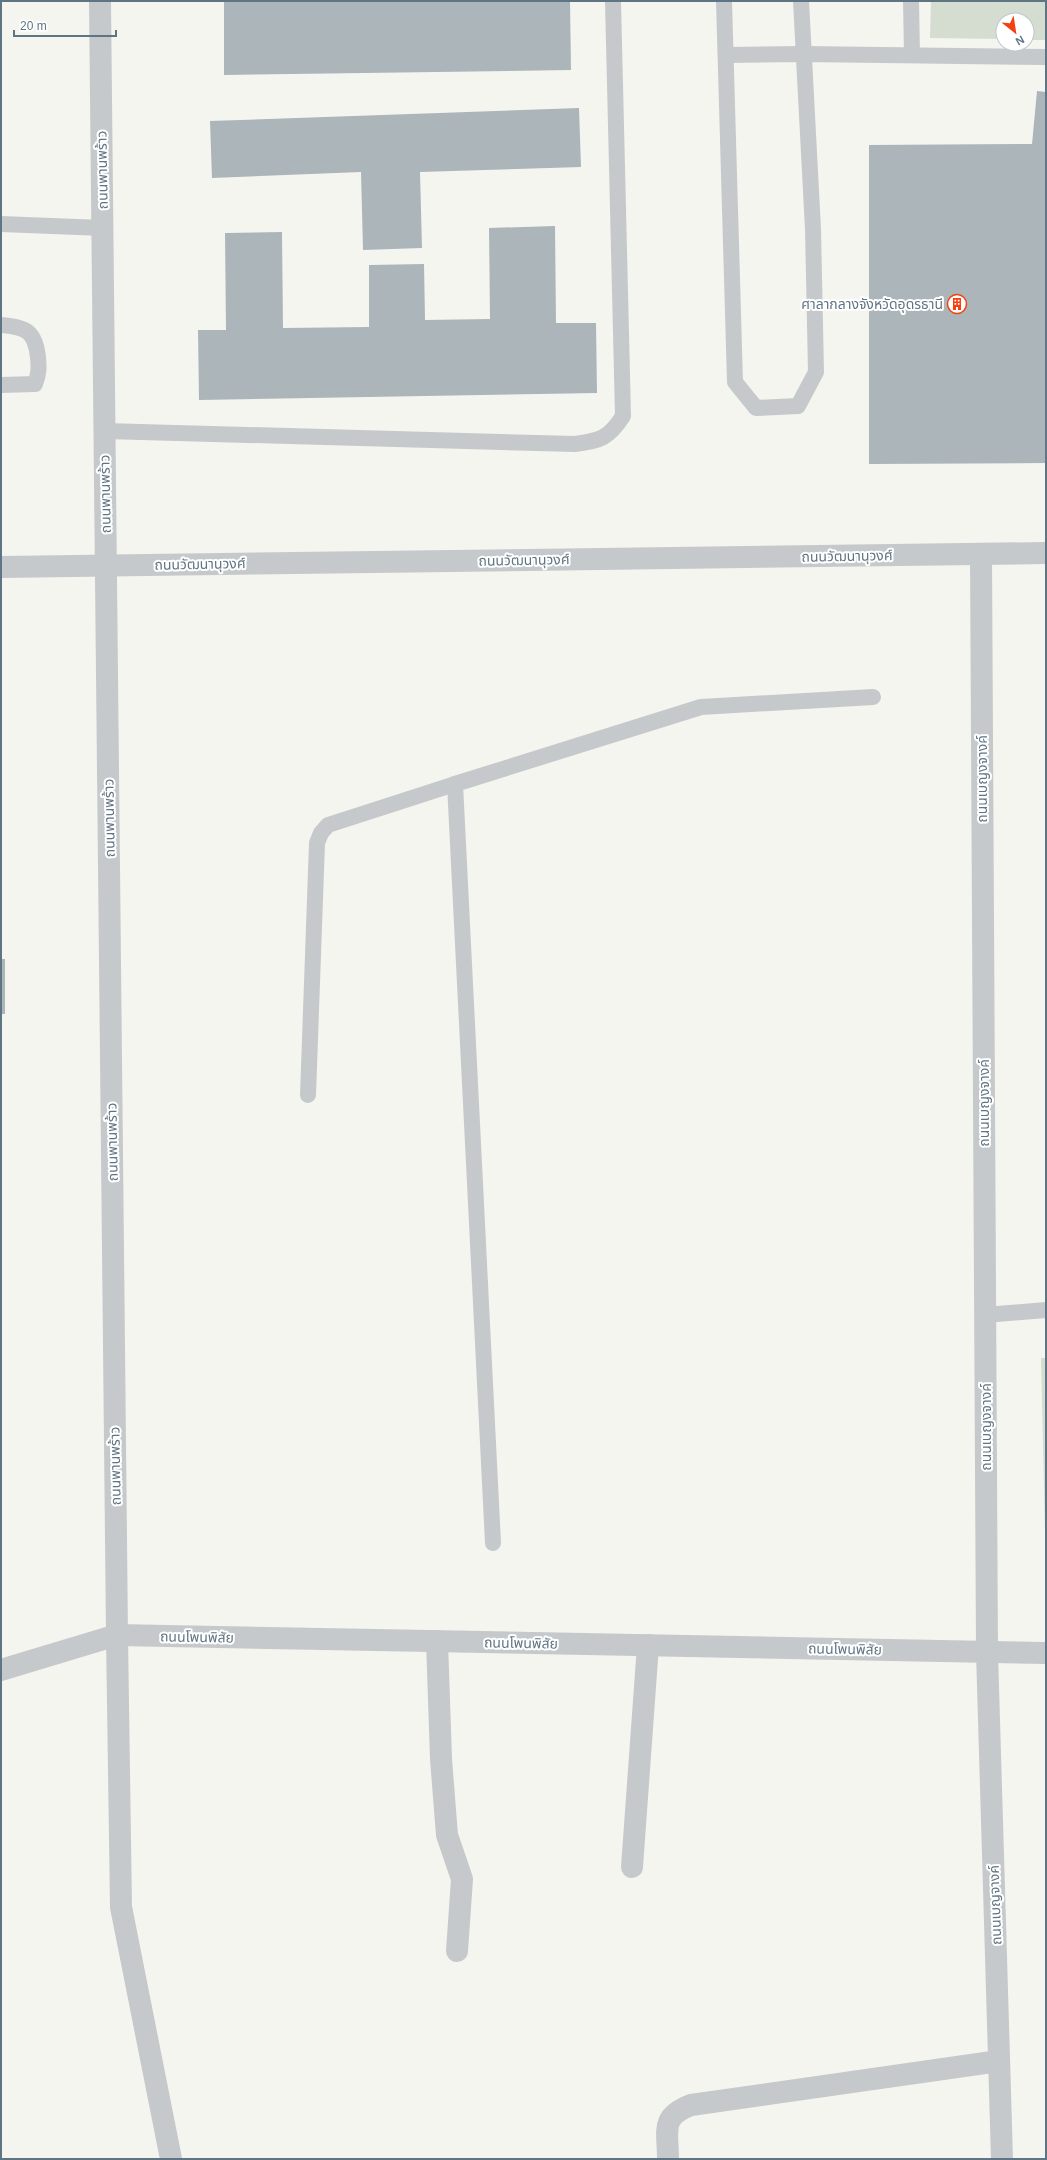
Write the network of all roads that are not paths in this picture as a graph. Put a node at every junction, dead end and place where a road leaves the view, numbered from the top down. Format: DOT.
graph roads {
  1 [pos="100,1"];
  2 [pos="613,1"];
  3 [pos="724,1"];
  4 [pos="801,1"];
  5 [pos="911,1"];
  6 [pos="804,54"];
  7 [pos="726,55"];
  8 [pos="912,55"];
  9 [pos="1046,57"];
  10 [pos="1,224"];
  11 [pos="103,228"];
  12 [pos="1,325"];
  13 [pos="1,385"];
  14 [pos="105,431"];
  15 [pos="981,554"];
  16 [pos="1046,554"];
  17 [pos="106,566"];
  18 [pos="1,567"];
  19 [pos="873,697"];
  20 [pos="455,784"];
  21 [pos="308,1095"];
  22 [pos="1046,1310"];
  23 [pos="985,1315"];
  24 [pos="493,1543"];
  25 [pos="117,1635"];
  26 [pos="437,1641"];
  27 [pos="648,1645"];
  28 [pos="987,1652"];
  29 [pos="1046,1653"];
  30 [pos="1,1670"];
  31 [pos="632,1867"];
  32 [pos="457,1951"];
  33 [pos="999,2061"];
  34 [pos="171,2159"];
  35 [pos="668,2159"];
  36 [pos="1002,2159"];
  1 -- 11 [label="street, ถนนพานพร้าว"];
  2 -- 14 [label="lane"];
  3 -- 7 [label="lane"];
  4 -- 6 [label="lane"];
  5 -- 8 [label="lane"];
  6 -- 7 [label="lane"];
  6 -- 7 [label="lane"];
  6 -- 8 [label="lane"];
  8 -- 9 [label="lane"];
  10 -- 11 [label="lane"];
  11 -- 14 [label="street, ถนนพานพร้าว"];
  12 -- 13 [label="lane"];
  14 -- 17 [label="street, ถนนพานพร้าว"];
  15 -- 16 [label="street, ถนนวัฒนานุวงศ์"];
  15 -- 17 [label="street, ถนนวัฒนานุวงศ์"];
  15 -- 23 [label="street, ถนนเบญงจางค์"];
  17 -- 18 [label="street, ถนนวัฒนานุวงศ์"];
  17 -- 25 [label="street, ถนนพานพร้าว"];
  19 -- 20 [label="lane"];
  20 -- 21 [label="lane"];
  20 -- 24 [label="lane"];
  22 -- 23 [label="lane"];
  23 -- 28 [label="street, ถนนเบญงจางค์"];
  25 -- 26 [label="street, ถนนโพนพิสัย"];
  25 -- 30 [label="street, ถนนโพนพิสัย"];
  25 -- 34 [label="street, ถนนพานพร้าว"];
  26 -- 27 [label="street, ถนนโพนพิสัย"];
  26 -- 32 [label="street"];
  27 -- 28 [label="street, ถนนโพนพิสัย"];
  27 -- 31 [label="street"];
  28 -- 29 [label="street, ถนนโพนพิสัย"];
  28 -- 33 [label="street, ถนนเบญจางค์"];
  33 -- 35 [label="street"];
  33 -- 36 [label="street, ถนนเบญจางค์"];
}
